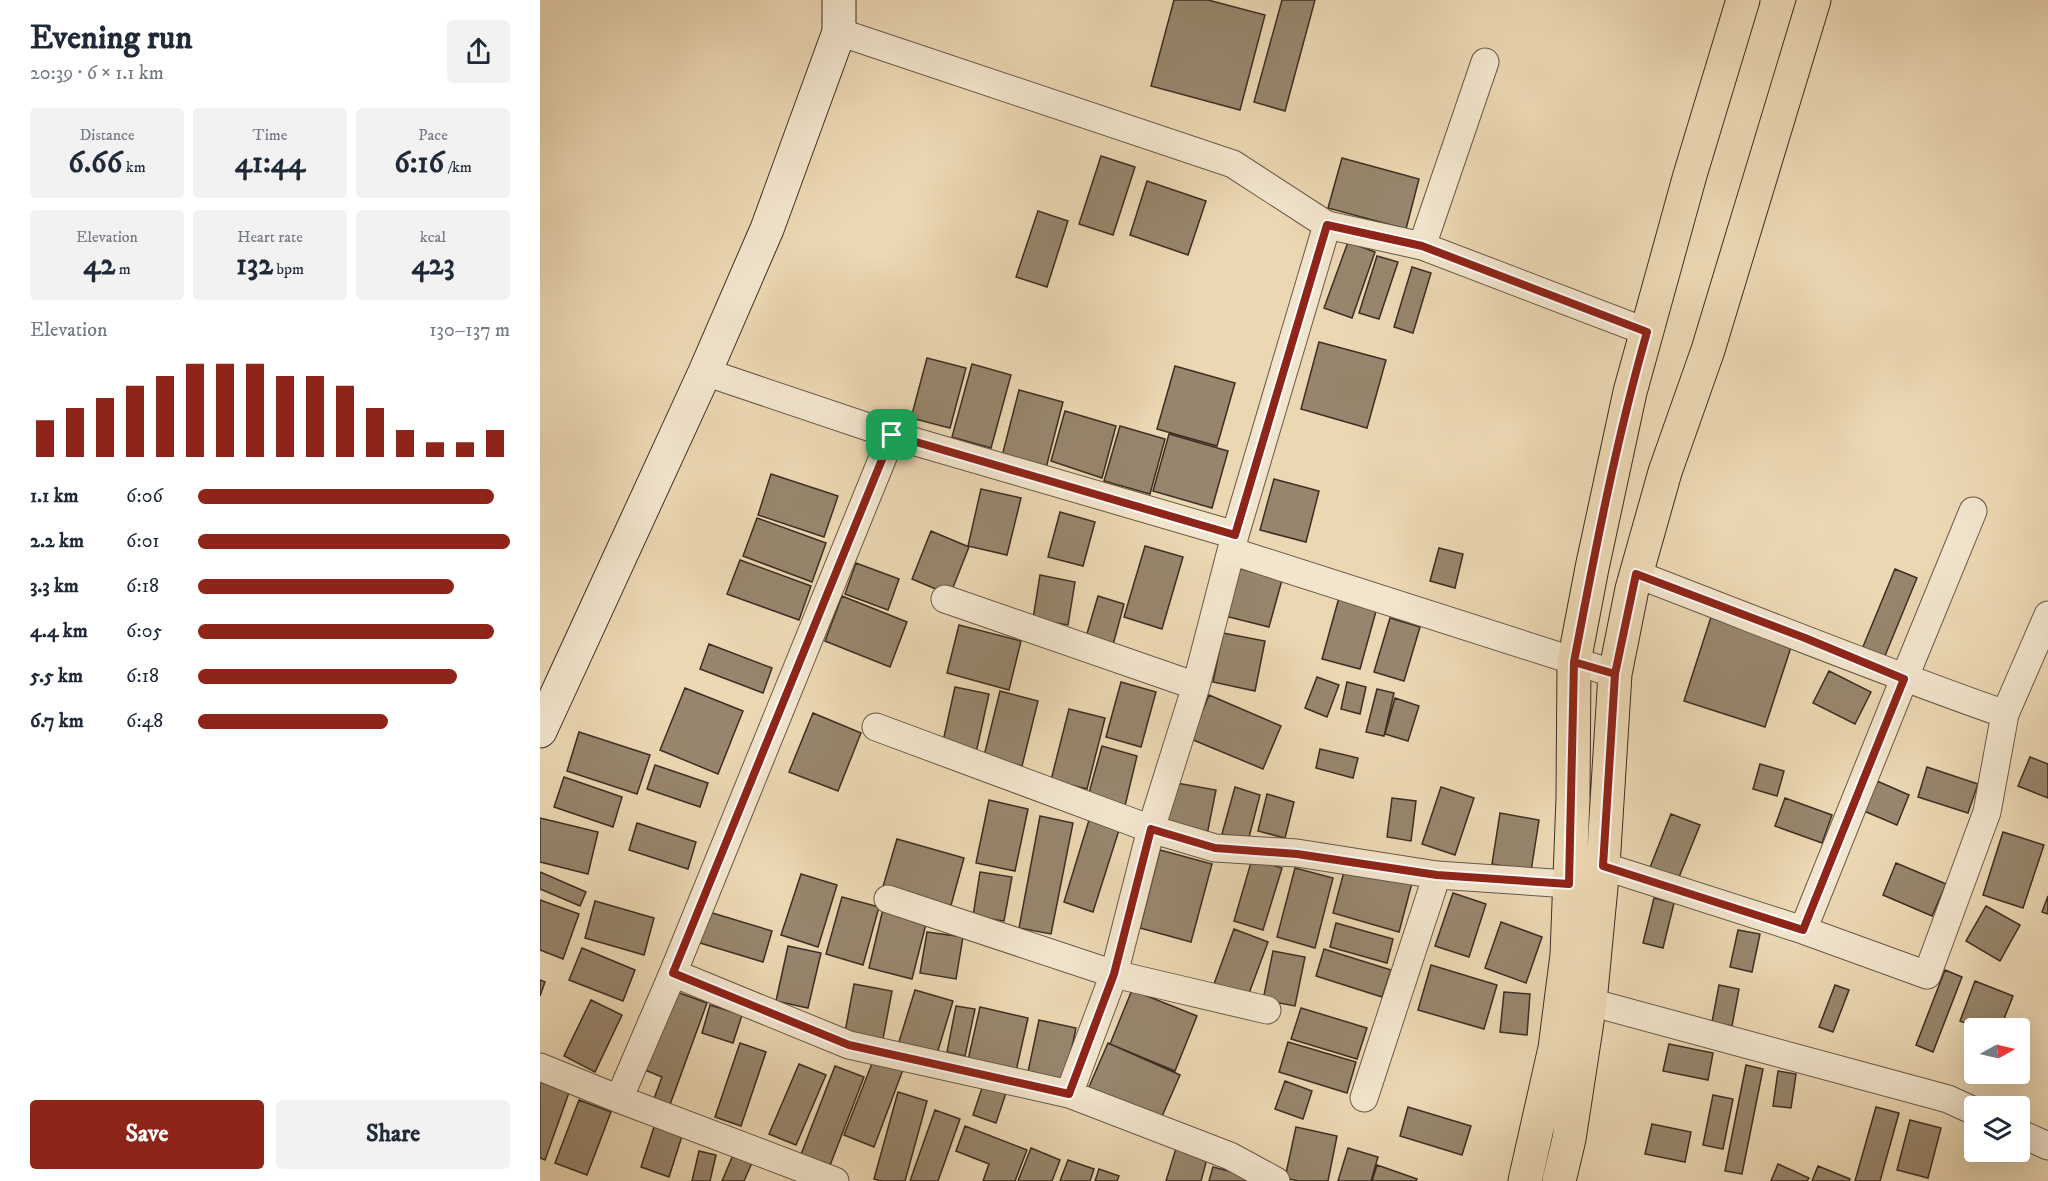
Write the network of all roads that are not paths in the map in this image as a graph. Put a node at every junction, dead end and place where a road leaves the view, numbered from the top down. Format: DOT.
graph roads {
  1 [pos="1742,2"];
  2 [pos="1812,8"];
  3 [pos="839,16"];
  4 [pos="1485,62"];
  5 [pos="1327,225"];
  6 [pos="1422,246"];
  7 [pos="1647,332"];
  8 [pos="705,372"];
  9 [pos="892,435"];
  10 [pos="1974,510"];
  11 [pos="1233,543"];
  12 [pos="1636,574"];
  13 [pos="945,599"];
  14 [pos="2048,615"];
  15 [pos="1574,662"];
  16 [pos="1615,674"];
  17 [pos="1904,679"];
  18 [pos="1196,686"];
  19 [pos="2005,714"];
  20 [pos="876,727"];
  21 [pos="540,731"];
  22 [pos="1151,829"];
  23 [pos="1603,866"];
  24 [pos="1437,875"];
  25 [pos="1569,884"];
  26 [pos="888,899"];
  27 [pos="1803,930"];
  28 [pos="673,973"];
  29 [pos="1114,974"];
  30 [pos="1590,1002"];
  31 [pos="1267,1010"];
  32 [pos="540,1067"];
  33 [pos="1069,1094"];
  34 [pos="1364,1098"];
  35 [pos="619,1099"];
  36 [pos="1964,1107"];
  37 [pos="2030,1138"];
  38 [pos="2048,1146"];
  39 [pos="835,1181"];
  40 [pos="1276,1181"];
  41 [pos="1525,1181"];
  42 [pos="1559,1181"];
  1 -- 7 [label="main road"];
  2 -- 12 [label="main road"];
  3 -- 5 [label="street"];
  3 -- 8 [label="street"];
  4 -- 6 [label="street"];
  5 -- 6 [label="street"];
  5 -- 11 [label="street"];
  6 -- 7 [label="street"];
  7 -- 15 [label="main road"];
  8 -- 9 [label="street"];
  8 -- 21 [label="street"];
  9 -- 11 [label="street"];
  9 -- 28 [label="street"];
  10 -- 17 [label="street"];
  11 -- 15 [label="street"];
  11 -- 18 [label="street"];
  12 -- 16 [label="main road"];
  12 -- 17 [label="street"];
  13 -- 18 [label="street"];
  14 -- 19 [label="street"];
  15 -- 16 [label="street"];
  15 -- 25 [label="main road"];
  16 -- 23 [label="main road"];
  17 -- 19 [label="street"];
  17 -- 27 [label="street"];
  18 -- 22 [label="street"];
  19 -- 27 [label="street"];
  20 -- 22 [label="street"];
  22 -- 24 [label="street"];
  22 -- 29 [label="street"];
  23 -- 27 [label="street"];
  23 -- 30 [label="main road"];
  24 -- 25 [label="street"];
  24 -- 34 [label="street"];
  25 -- 41 [label="main road"];
  26 -- 29 [label="street"];
  28 -- 33 [label="street"];
  28 -- 35 [label="street"];
  29 -- 31 [label="street"];
  29 -- 33 [label="street"];
  30 -- 36 [label="street"];
  30 -- 42 [label="main road"];
  32 -- 35 [label="street"];
  33 -- 40 [label="street"];
  35 -- 39 [label="street"];
  37 -- 38 [label="street"];
}
